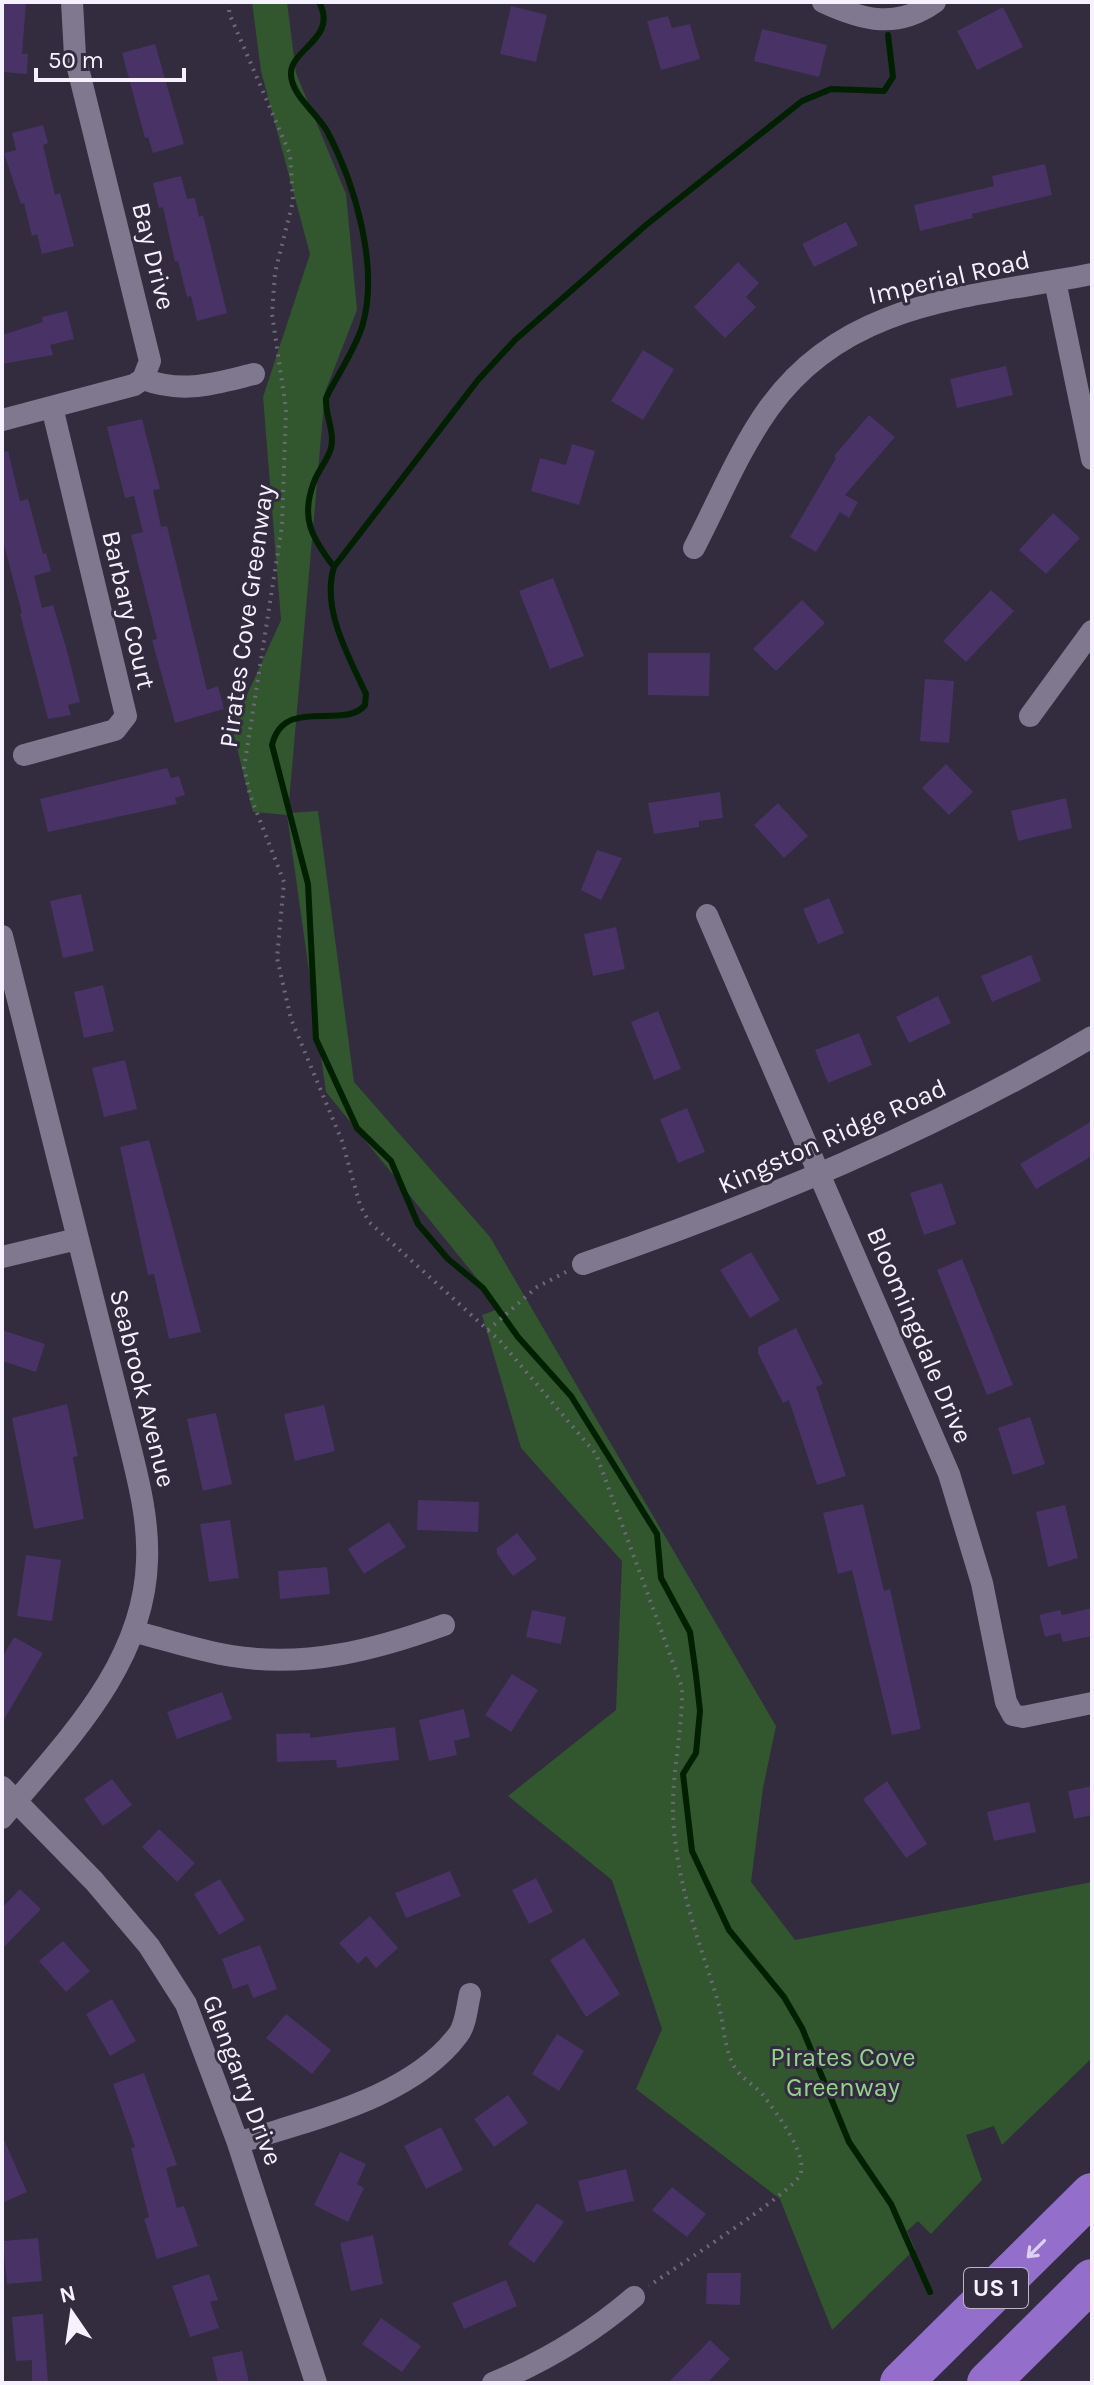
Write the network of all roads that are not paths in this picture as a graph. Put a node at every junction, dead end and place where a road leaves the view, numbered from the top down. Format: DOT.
graph roads {
  1 [pos="72,2"];
  2 [pos="823,2"];
  3 [pos="935,2"];
  4 [pos="1092,274"];
  5 [pos="1055,281"];
  6 [pos="254,374"];
  7 [pos="143,379"];
  8 [pos="52,407"];
  9 [pos="2,420"];
  10 [pos="1092,459"];
  11 [pos="694,548"];
  12 [pos="1092,631"];
  13 [pos="1030,716"];
  14 [pos="24,755"];
  15 [pos="707,915"];
  16 [pos="2,936"];
  17 [pos="7,978"];
  18 [pos="1092,1037"];
  19 [pos="820,1174"];
  20 [pos="77,1239"];
  21 [pos="2,1257"];
  22 [pos="583,1264"];
  23 [pos="444,1625"];
  24 [pos="136,1632"];
  25 [pos="1092,1703"];
  26 [pos="10,1793"];
  27 [pos="2,1818"];
  28 [pos="470,1994"];
  29 [pos="238,2143"];
  30 [pos="1092,2194"];
  31 [pos="1092,2280"];
  32 [pos="634,2297"];
  33 [pos="316,2383"];
  34 [pos="493,2383"];
  35 [pos="901,2383"];
  36 [pos="988,2383"];
  1 -- 7 [label="street, Bay Drive"];
  2 -- 3 [label="street"];
  4 -- 5 [label="street, Imperial Road"];
  5 -- 10 [label="street"];
  5 -- 11 [label="street, Imperial Road"];
  6 -- 7 [label="street"];
  7 -- 8 [label="street"];
  8 -- 9 [label="street"];
  8 -- 14 [label="street, Barbary Court"];
  12 -- 13 [label="street"];
  15 -- 19 [label="street, Bloomingdale Drive"];
  16 -- 17 [label="street, Seabrook Avenue"];
  17 -- 20 [label="street, Seabrook Avenue"];
  18 -- 19 [label="street, Kingston Ridge Road"];
  19 -- 22 [label="street, Kingston Ridge Road"];
  19 -- 25 [label="street, Bloomingdale Drive"];
  20 -- 21 [label="street"];
  20 -- 24 [label="street, Seabrook Avenue"];
  23 -- 24 [label="street"];
  24 -- 26 [label="street, Seabrook Avenue"];
  26 -- 27 [label="street, Seabrook Avenue"];
  26 -- 29 [label="street, Glengarry Drive"];
  28 -- 29 [label="street"];
  29 -- 33 [label="street, Glengarry Drive"];
  30 -- 35 [label="highway, US 1, one-way"];
  31 -- 36 [label="highway, US 1"];
  32 -- 34 [label="street"];
}
